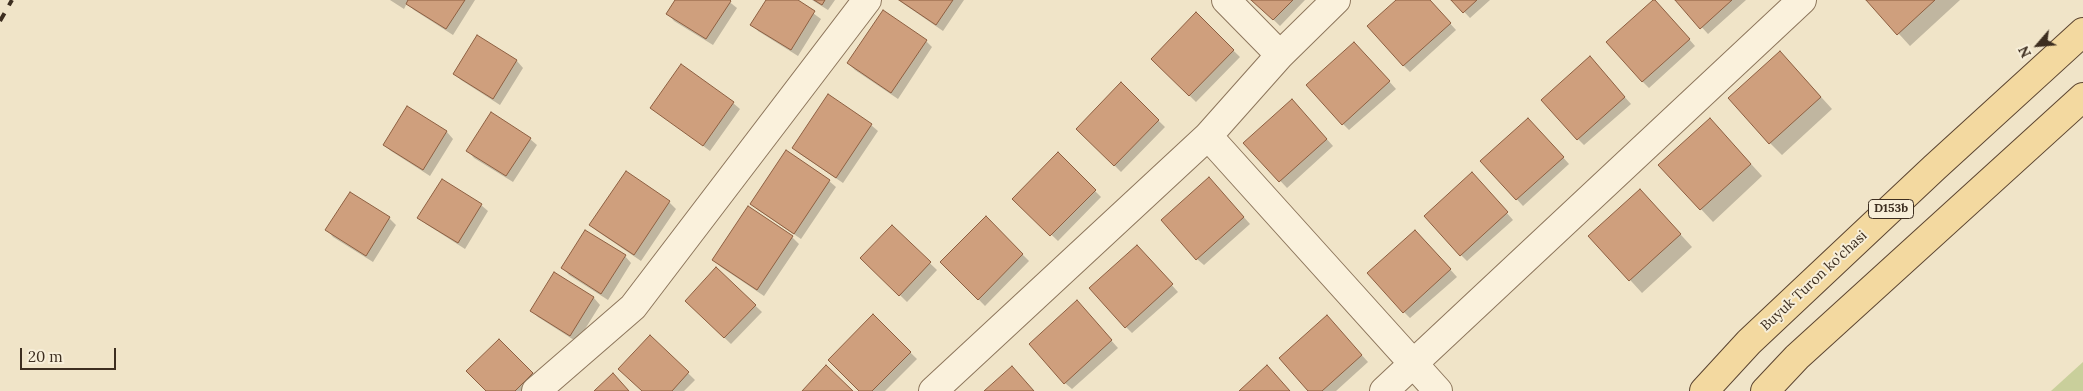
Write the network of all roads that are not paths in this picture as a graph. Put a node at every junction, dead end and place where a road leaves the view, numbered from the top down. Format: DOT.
graph roads {
  1 [pos="867,0"];
  2 [pos="1226,0"];
  3 [pos="1336,0"];
  4 [pos="1802,0"];
  5 [pos="2083,32"];
  6 [pos="1280,55"];
  7 [pos="2083,97"];
  8 [pos="1208,136"];
  9 [pos="1415,363"];
  10 [pos="536,391"];
  11 [pos="933,391"];
  12 [pos="1384,391"];
  13 [pos="1438,391"];
  14 [pos="1704,391"];
  15 [pos="1764,391"];
  1 -- 10 [label="street"];
  2 -- 6 [label="street"];
  3 -- 6 [label="street"];
  4 -- 9 [label="street"];
  5 -- 14 [label="main road, Buyuk Turon ko'chasi / D153b"];
  6 -- 8 [label="street"];
  7 -- 15 [label="main road"];
  8 -- 9 [label="street"];
  8 -- 11 [label="street"];
  9 -- 12 [label="street"];
  9 -- 13 [label="street"];
}
